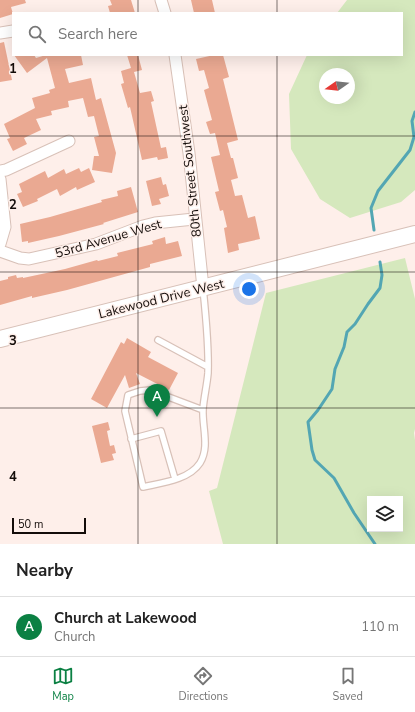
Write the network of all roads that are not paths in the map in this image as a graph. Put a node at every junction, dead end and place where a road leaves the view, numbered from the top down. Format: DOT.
graph roads {
  1 [pos="161,0"];
  2 [pos="165,12"];
  3 [pos="12,31"];
  4 [pos="0,34"];
  5 [pos="174,56"];
  6 [pos="69,141"];
  7 [pos="0,172"];
  8 [pos="0,179"];
  9 [pos="194,219"];
  10 [pos="415,234"];
  11 [pos="0,244"];
  12 [pos="0,251"];
  13 [pos="203,288"];
  14 [pos="0,339"];
  15 [pos="158,340"];
  16 [pos="208,367"];
  17 [pos="203,410"];
  18 [pos="131,439"];
  19 [pos="175,479"];
  1 -- 2 [label="street"];
  3 -- 4 [label="street"];
  5 -- 9 [label="street, 80th Street Southwest"];
  6 -- 7 [label="street"];
  8 -- 11 [label="street"];
  9 -- 12 [label="street, 53rd Avenue West"];
  9 -- 13 [label="street, 80th Street Southwest"];
  10 -- 13 [label="main road, Lakewood Drive West"];
  13 -- 14 [label="main road, Lakewood Drive West"];
  13 -- 16 [label="lane"];
  15 -- 16 [label="lane"];
  16 -- 17 [label="lane"];
  17 -- 18 [label="lane"];
  17 -- 19 [label="lane"];
  18 -- 19 [label="lane"];
  18 -- 19 [label="lane"];
}
